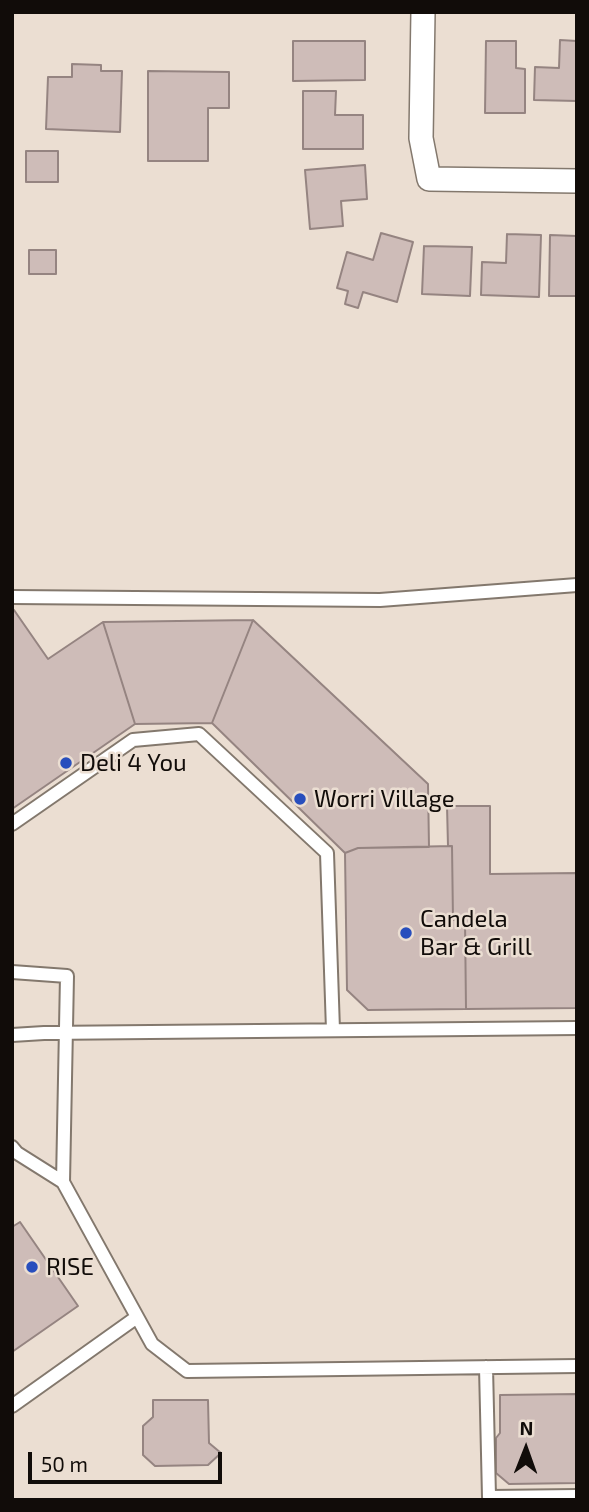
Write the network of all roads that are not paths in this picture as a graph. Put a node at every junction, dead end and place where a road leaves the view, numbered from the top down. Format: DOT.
graph roads {
  1 [pos="423,12"];
  2 [pos="577,181"];
  3 [pos="577,585"];
  4 [pos="12,597"];
  5 [pos="12,824"];
  6 [pos="12,972"];
  7 [pos="577,1028"];
  8 [pos="333,1030"];
  9 [pos="66,1033"];
  10 [pos="12,1035"];
  11 [pos="14,1152"];
  12 [pos="63,1182"];
  13 [pos="137,1317"];
  14 [pos="577,1366"];
  15 [pos="486,1367"];
  16 [pos="12,1406"];
  17 [pos="577,1496"];
  1 -- 2 [label="street"];
  3 -- 4 [label="lane"];
  5 -- 8 [label="lane"];
  6 -- 9 [label="lane"];
  7 -- 8 [label="lane"];
  8 -- 9 [label="lane"];
  9 -- 10 [label="lane"];
  9 -- 12 [label="lane"];
  11 -- 12 [label="lane"];
  12 -- 13 [label="lane"];
  13 -- 15 [label="lane"];
  13 -- 16 [label="lane"];
  14 -- 15 [label="lane"];
  15 -- 17 [label="lane"];
}
